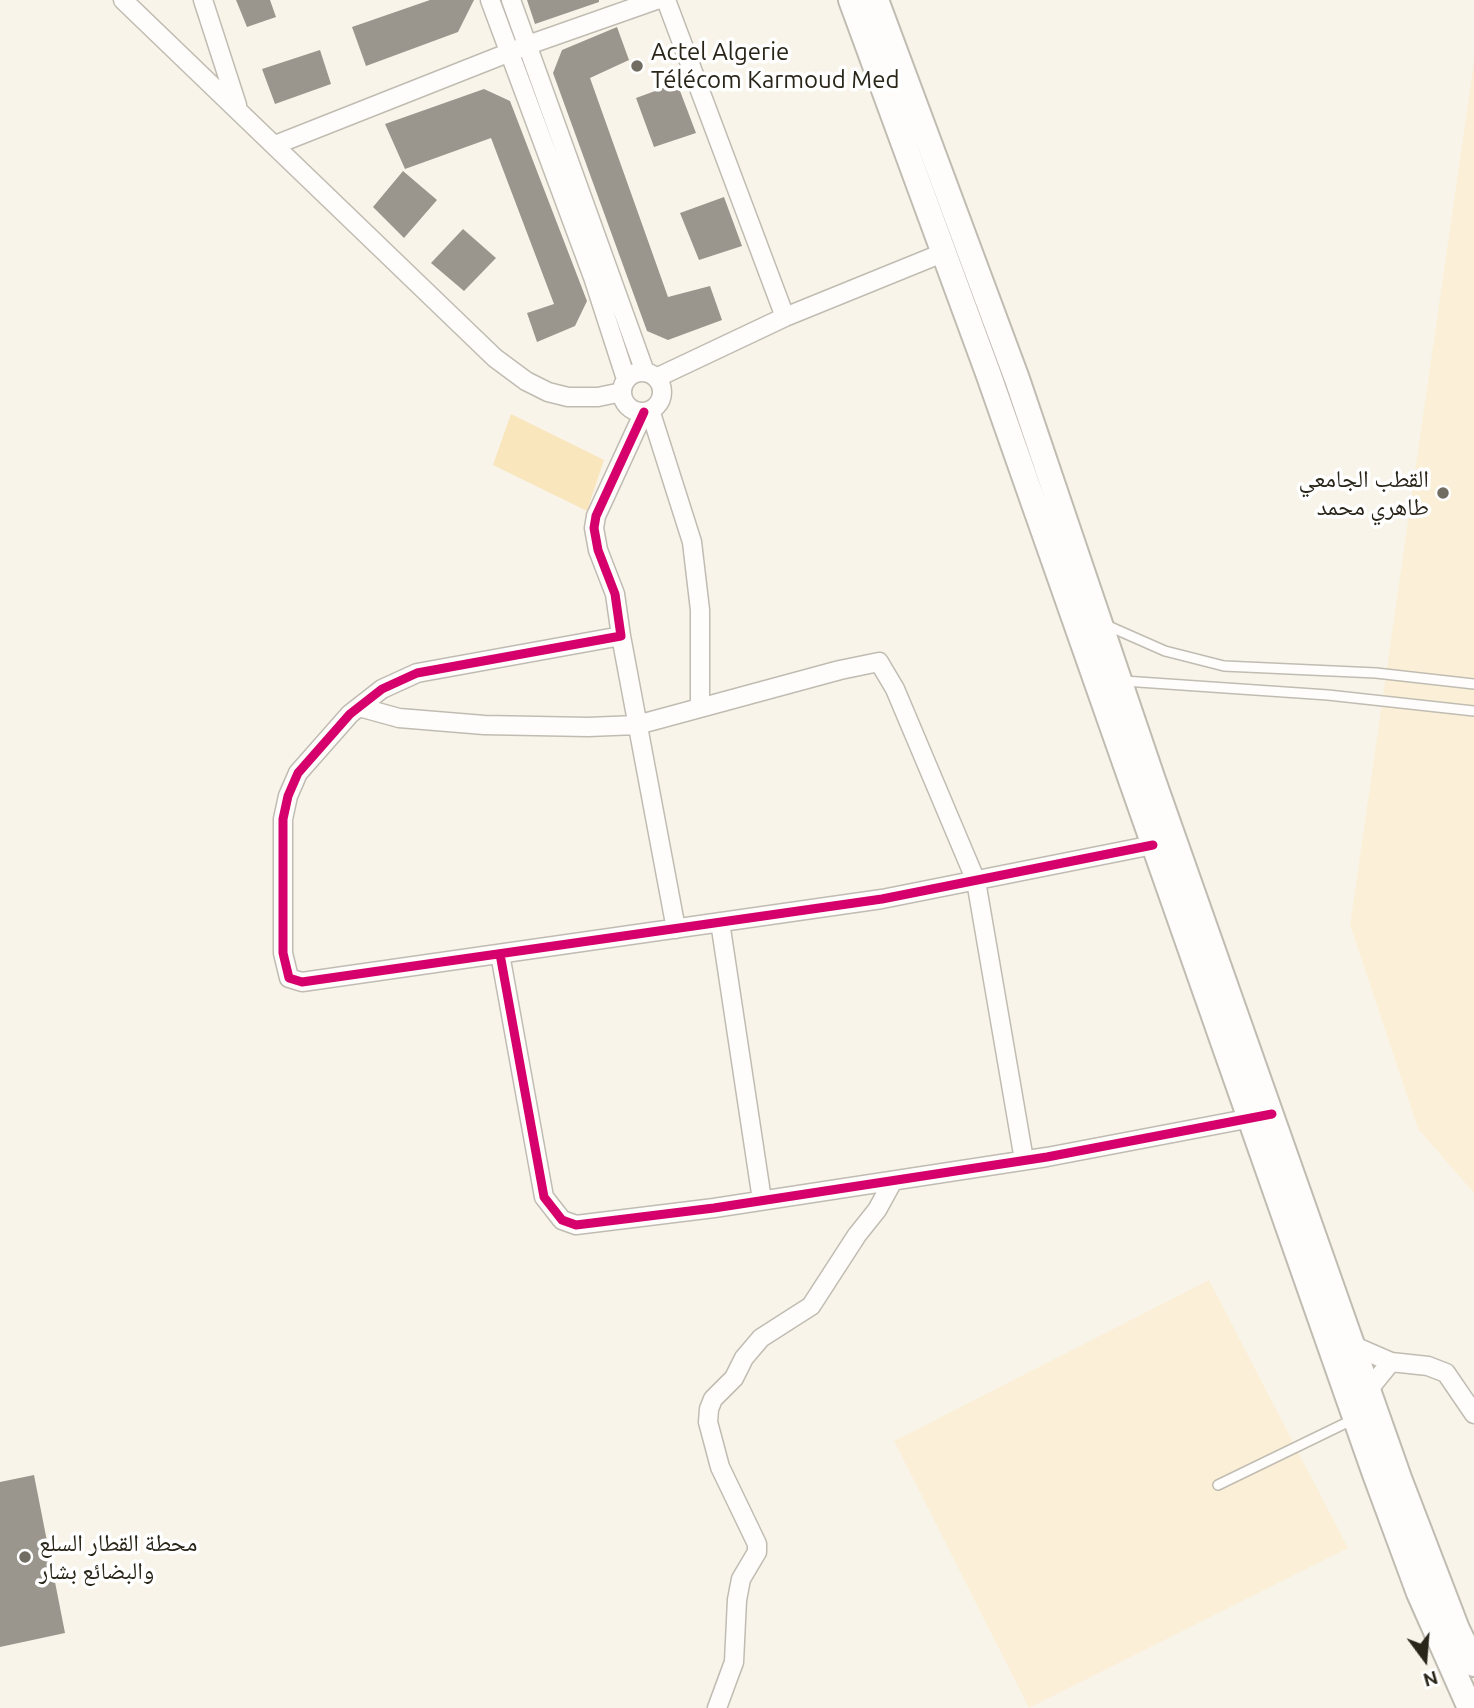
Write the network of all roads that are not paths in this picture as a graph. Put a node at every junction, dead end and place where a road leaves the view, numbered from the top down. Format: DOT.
graph roads {
  1 [pos="123,0"];
  2 [pos="203,0"];
  3 [pos="490,0"];
  4 [pos="511,0"];
  5 [pos="656,0"];
  6 [pos="666,0"];
  7 [pos="851,0"];
  8 [pos="876,0"];
  9 [pos="528,45"];
  10 [pos="508,52"];
  11 [pos="899,97"];
  12 [pos="238,109"];
  13 [pos="275,145"];
  14 [pos="945,252"];
  15 [pos="785,317"];
  16 [pos="650,375"];
  17 [pos="624,386"];
  18 [pos="647,411"];
  19 [pos="1100,623"];
  20 [pos="621,636"];
  21 [pos="1096,679"];
  22 [pos="1120,680"];
  23 [pos="1474,684"];
  24 [pos="359,707"];
  25 [pos="700,708"];
  26 [pos="1474,711"];
  27 [pos="637,724"];
  28 [pos="1153,845"];
  29 [pos="976,881"];
  30 [pos="720,922"];
  31 [pos="676,929"];
  32 [pos="500,954"];
  33 [pos="1261,1116"];
  34 [pos="1024,1160"];
  35 [pos="893,1181"];
  36 [pos="761,1200"];
  37 [pos="1354,1346"];
  38 [pos="1391,1362"];
  39 [pos="1367,1406"];
  40 [pos="1473,1409"];
  41 [pos="1218,1485"];
  42 [pos="1474,1664"];
  43 [pos="717,1708"];
  44 [pos="1471,1708"];
  1 -- 12 [label="street"];
  2 -- 12 [label="street"];
  3 -- 10 [label="street"];
  4 -- 9 [label="street"];
  5 -- 9 [label="street"];
  6 -- 15 [label="street"];
  7 -- 11 [label="main road"];
  8 -- 11 [label="main road"];
  9 -- 10 [label="street"];
  9 -- 16 [label="street"];
  10 -- 13 [label="street"];
  10 -- 17 [label="street"];
  11 -- 14 [label="main road"];
  11 -- 19 [label="main road"];
  12 -- 13 [label="street"];
  13 -- 17 [label="street"];
  14 -- 15 [label="street"];
  14 -- 21 [label="main road"];
  15 -- 16 [label="street"];
  16 -- 17 [label="street"];
  16 -- 18 [label="street"];
  17 -- 18 [label="street"];
  18 -- 20 [label="street"];
  18 -- 25 [label="street"];
  19 -- 22 [label="main road"];
  19 -- 23 [label="lane"];
  20 -- 24 [label="street"];
  20 -- 27 [label="street"];
  21 -- 22 [label="lane"];
  21 -- 28 [label="main road"];
  22 -- 26 [label="lane"];
  22 -- 33 [label="main road"];
  24 -- 27 [label="street"];
  24 -- 32 [label="street"];
  25 -- 27 [label="street"];
  25 -- 29 [label="street"];
  27 -- 31 [label="street"];
  28 -- 29 [label="street"];
  28 -- 33 [label="main road"];
  29 -- 30 [label="street"];
  29 -- 34 [label="street"];
  30 -- 31 [label="street"];
  30 -- 36 [label="street"];
  31 -- 32 [label="street"];
  32 -- 36 [label="street"];
  33 -- 34 [label="street"];
  33 -- 37 [label="main road"];
  33 -- 39 [label="main road"];
  34 -- 35 [label="street"];
  35 -- 36 [label="street"];
  35 -- 43 [label="street"];
  37 -- 38 [label="street"];
  37 -- 39 [label="main road"];
  38 -- 39 [label="street"];
  38 -- 40 [label="street"];
  39 -- 41 [label="lane"];
  39 -- 42 [label="main road"];
  39 -- 44 [label="main road"];
}
